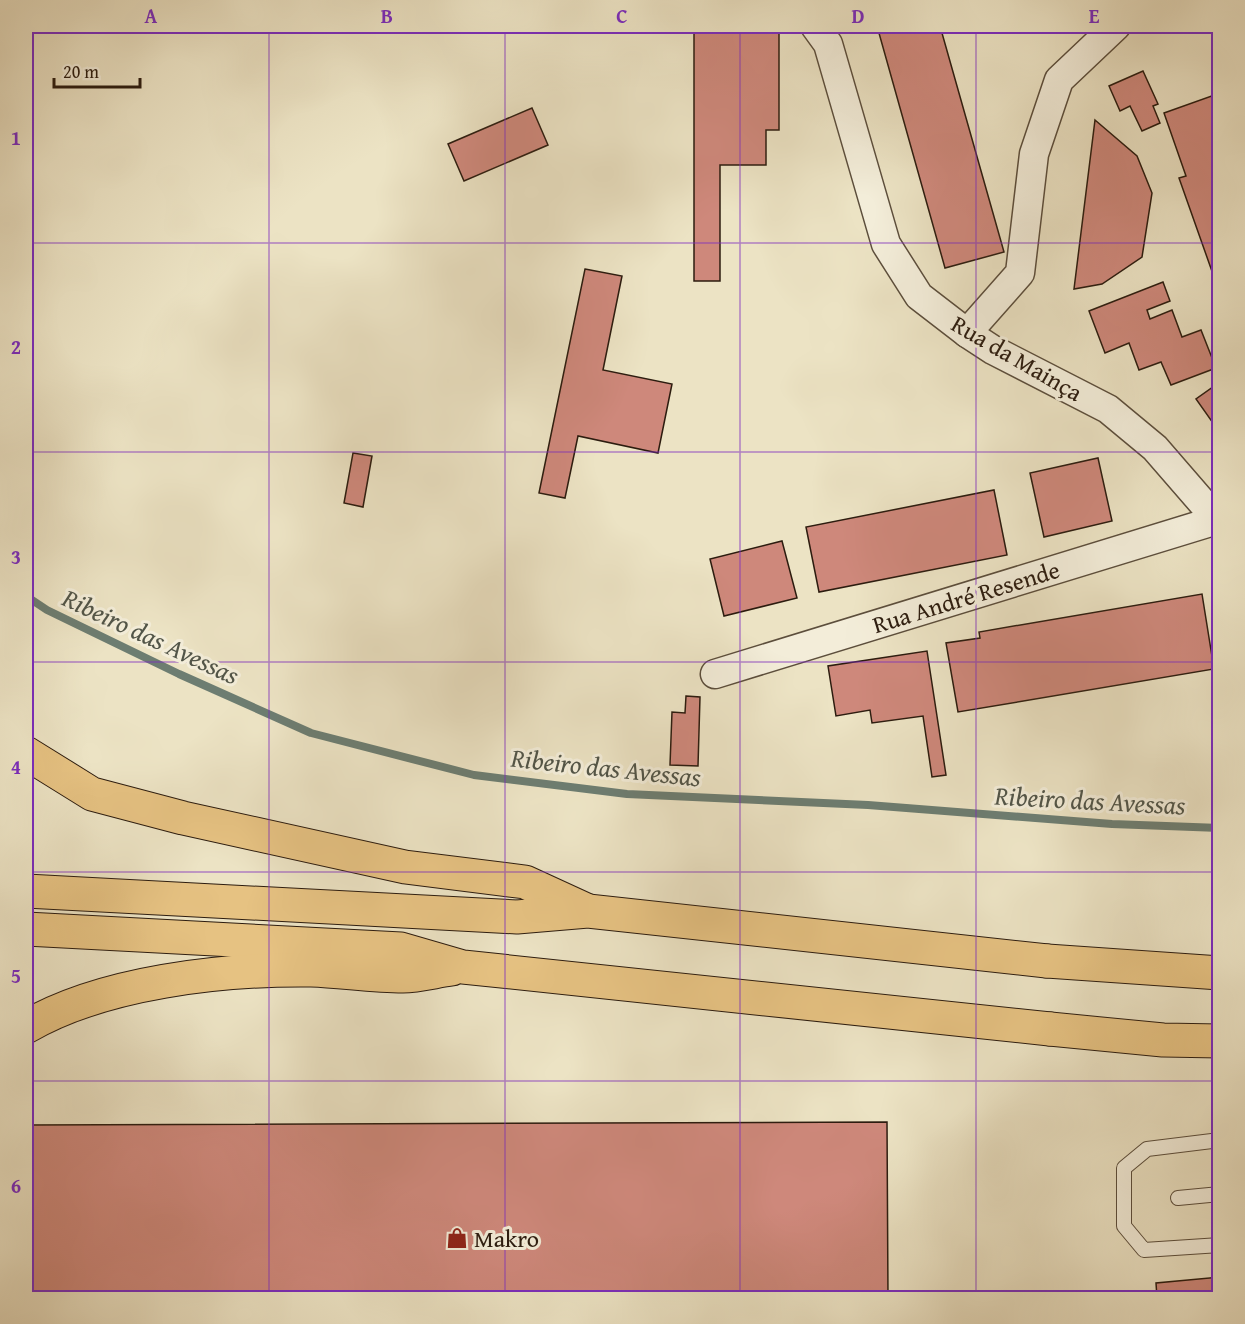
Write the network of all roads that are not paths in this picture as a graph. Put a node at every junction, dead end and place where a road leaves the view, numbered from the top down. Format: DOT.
graph roads {
  1 [pos="815,26"];
  2 [pos="1116,26"];
  3 [pos="967,333"];
  4 [pos="1218,522"];
  5 [pos="715,674"];
  6 [pos="26,753"];
  7 [pos="26,891"];
  8 [pos="588,911"];
  9 [pos="26,929"];
  10 [pos="463,967"];
  11 [pos="1220,973"];
  12 [pos="26,1027"];
  13 [pos="1220,1041"];
  14 [pos="1220,1140"];
  15 [pos="1220,1194"];
  16 [pos="1178,1198"];
  17 [pos="1220,1245"];
  1 -- 3 [label="street, Rua da Mainça"];
  2 -- 3 [label="street"];
  3 -- 4 [label="street, Rua da Mainça"];
  4 -- 5 [label="street, Rua André Resende"];
  6 -- 8 [label="highway"];
  7 -- 8 [label="highway"];
  8 -- 11 [label="highway"];
  9 -- 10 [label="highway"];
  10 -- 12 [label="highway"];
  10 -- 13 [label="highway"];
  14 -- 17 [label="lane"];
  15 -- 16 [label="lane"];
}
